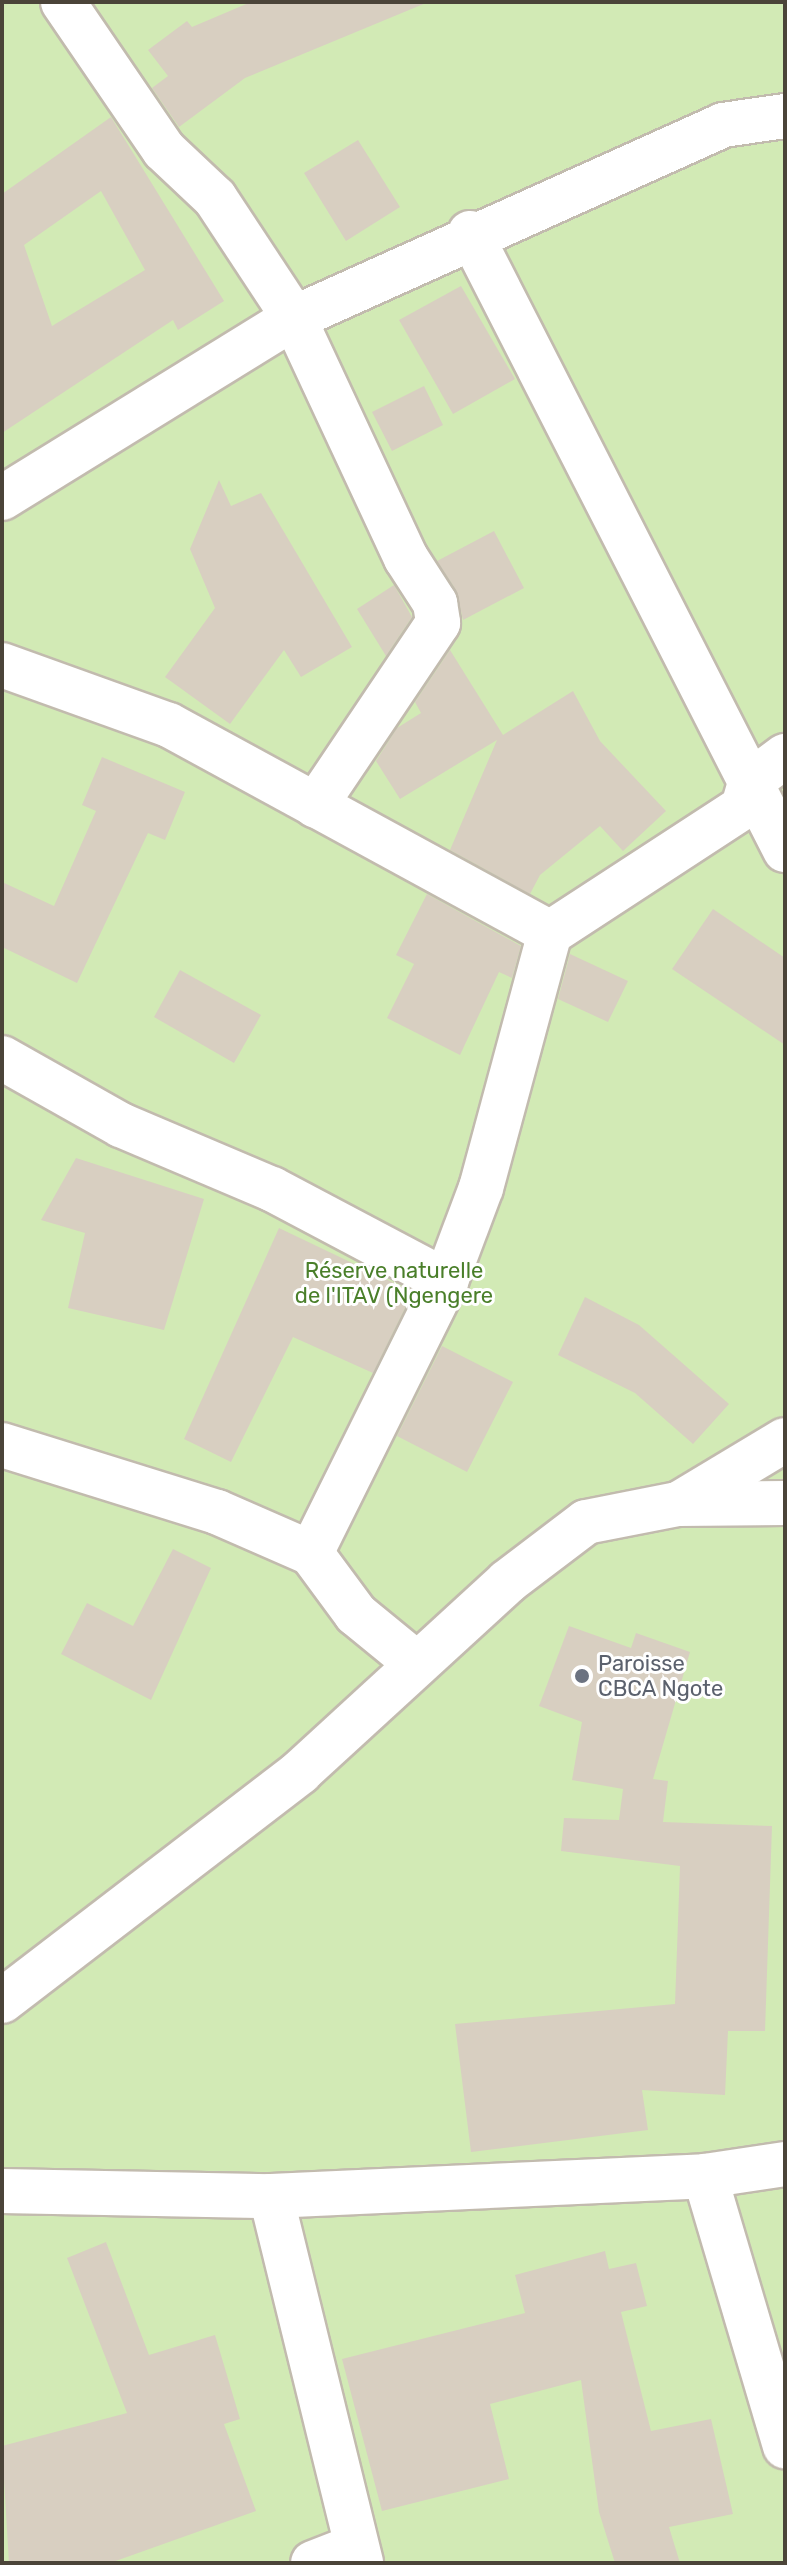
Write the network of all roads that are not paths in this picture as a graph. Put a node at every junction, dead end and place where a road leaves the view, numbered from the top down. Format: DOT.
graph roads {
  1 [pos="63,2"];
  2 [pos="785,116"];
  3 [pos="470,233"];
  4 [pos="294,318"];
  5 [pos="2,498"];
  6 [pos="2,665"];
  7 [pos="785,756"];
  8 [pos="750,782"];
  9 [pos="315,806"];
  10 [pos="785,850"];
  11 [pos="550,933"];
  12 [pos="2,1058"];
  13 [pos="446,1281"];
  14 [pos="785,1440"];
  15 [pos="2,1445"];
  16 [pos="785,1503"];
  17 [pos="678,1504"];
  18 [pos="311,1553"];
  19 [pos="417,1664"];
  20 [pos="2,2001"];
  21 [pos="785,2164"];
  22 [pos="705,2176"];
  23 [pos="2,2191"];
  24 [pos="271,2196"];
  25 [pos="785,2446"];
  26 [pos="357,2555"];
  27 [pos="313,2563"];
  1 -- 4 [label="street"];
  2 -- 3 [label="street"];
  3 -- 4 [label="street"];
  3 -- 8 [label="street"];
  4 -- 5 [label="street"];
  4 -- 9 [label="street"];
  6 -- 9 [label="street"];
  7 -- 8 [label="street"];
  8 -- 10 [label="street"];
  8 -- 11 [label="street"];
  9 -- 11 [label="street"];
  11 -- 13 [label="street"];
  12 -- 13 [label="street"];
  13 -- 18 [label="street"];
  14 -- 17 [label="street"];
  15 -- 18 [label="street"];
  16 -- 17 [label="street"];
  17 -- 19 [label="street"];
  18 -- 19 [label="street"];
  19 -- 20 [label="street"];
  21 -- 22 [label="street"];
  22 -- 24 [label="street"];
  22 -- 25 [label="street"];
  23 -- 24 [label="street"];
  24 -- 26 [label="street"];
  26 -- 27 [label="street"];
}
